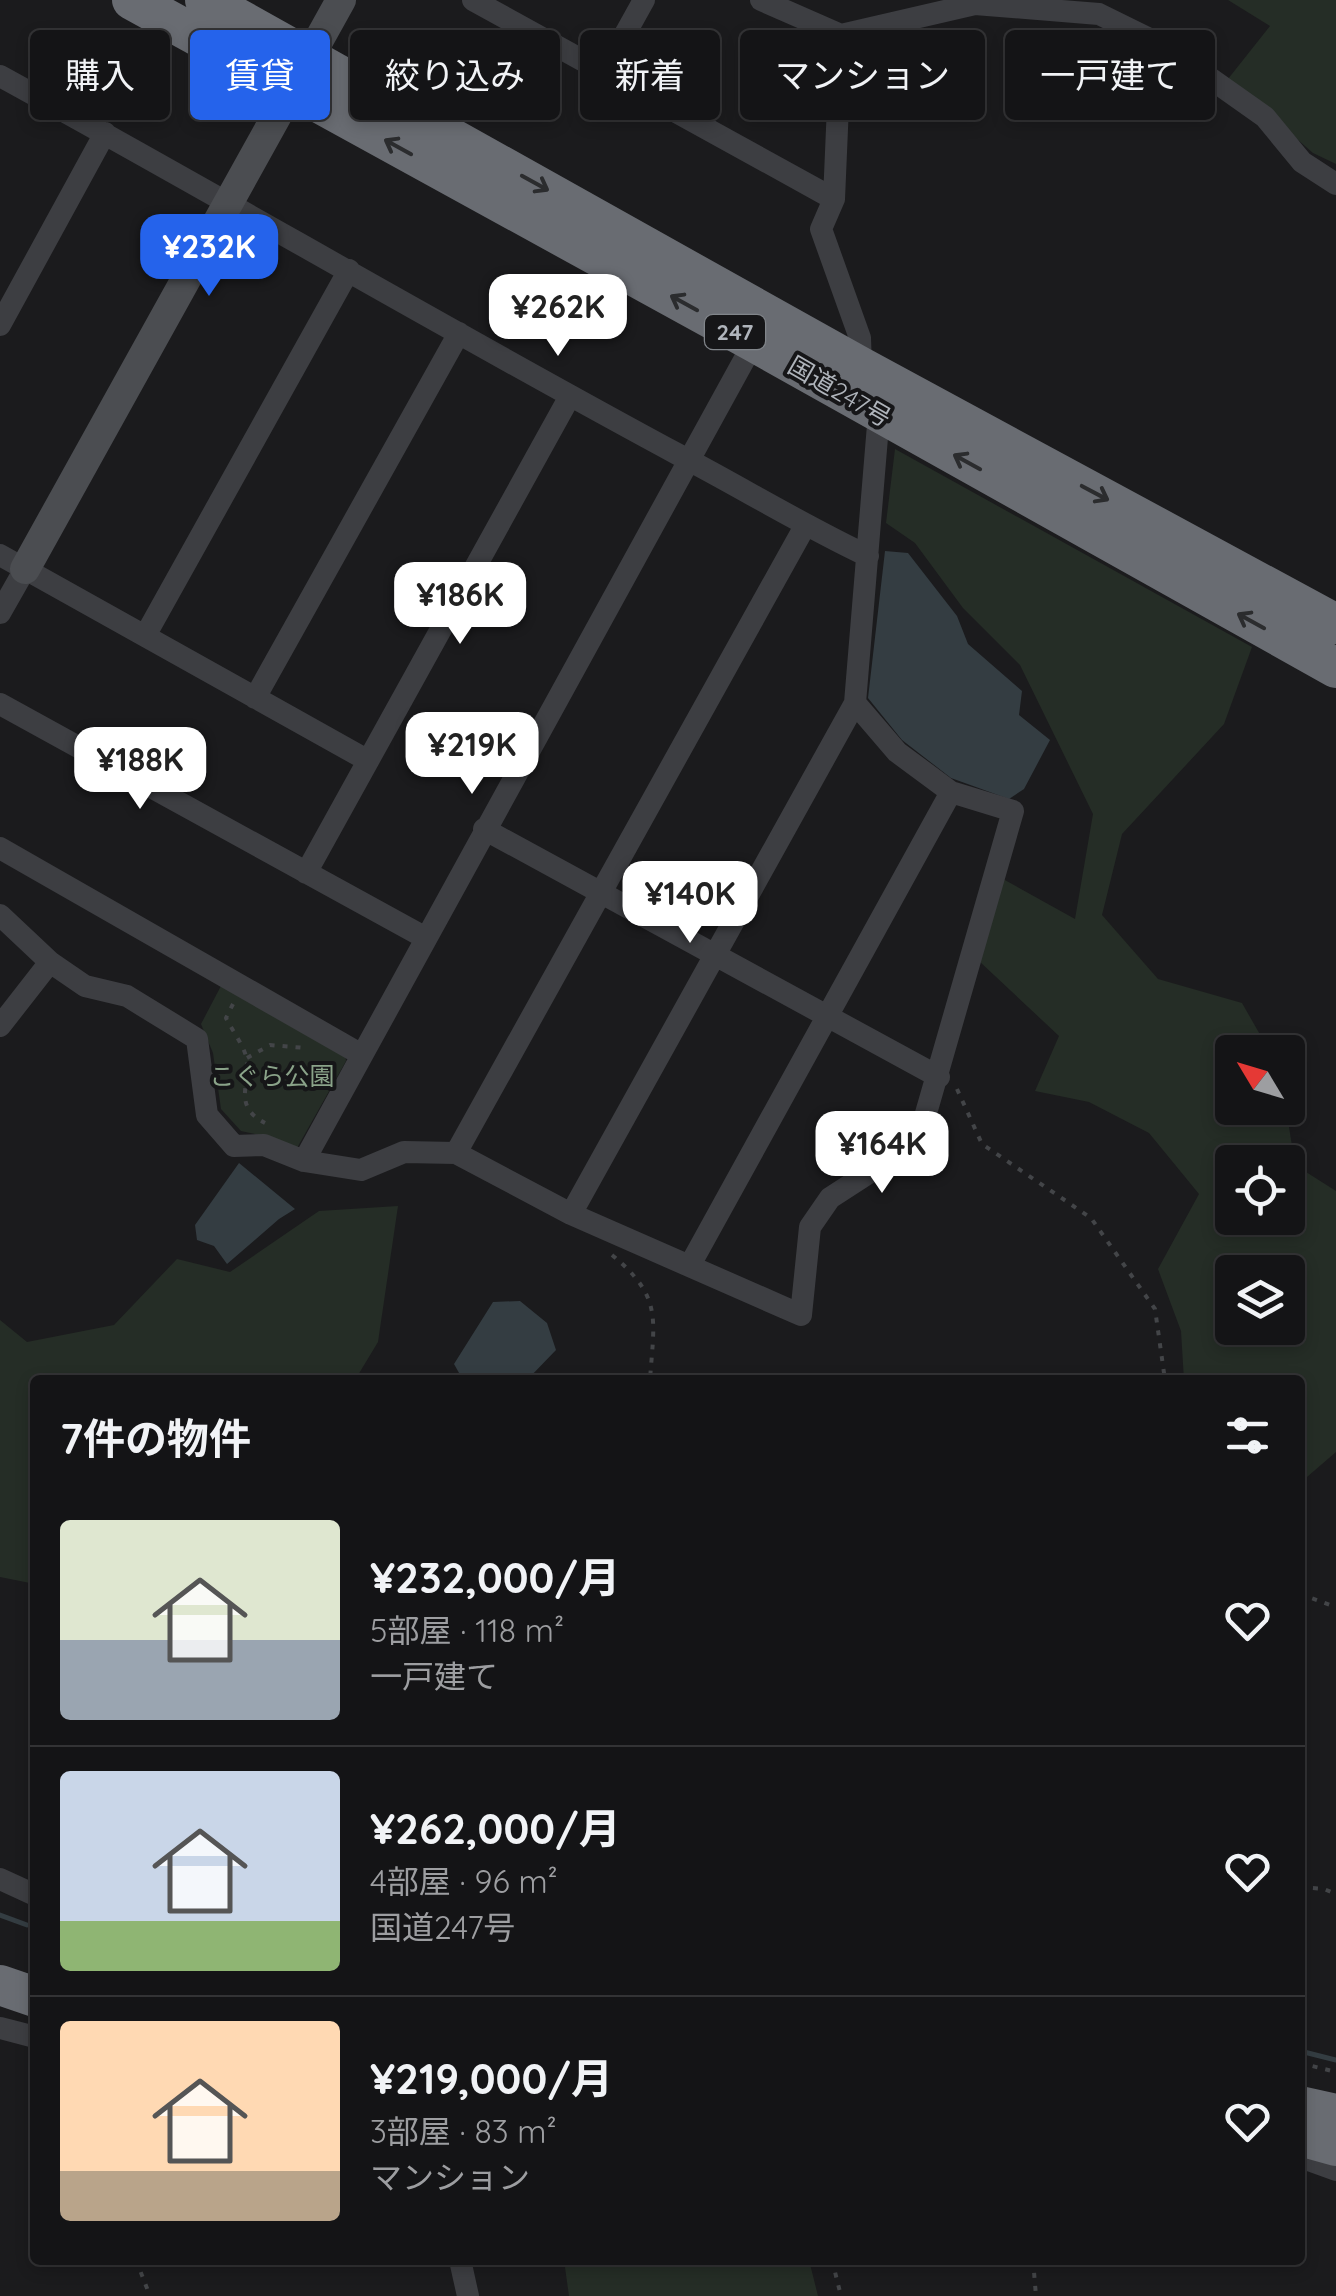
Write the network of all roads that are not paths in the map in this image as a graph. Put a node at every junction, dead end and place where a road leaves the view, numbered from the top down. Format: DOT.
graph roads {
  1 [pos="132,0"];
  2 [pos="205,0"];
  3 [pos="342,0"];
  4 [pos="644,0"];
  5 [pos="761,0"];
  6 [pos="488,4"];
  7 [pos="201,30"];
  8 [pos="244,30"];
  9 [pos="325,30"];
  10 [pos="627,30"];
  11 [pos="830,30"];
  12 [pos="863,30"];
  13 [pos="580,58"];
  14 [pos="0,76"];
  15 [pos="330,89"];
  16 [pos="330,91"];
  17 [pos="274,120"];
  18 [pos="691,120"];
  19 [pos="837,120"];
  20 [pos="105,133"];
  21 [pos="1336,184"];
  22 [pos="834,199"];
  23 [pos="228,201"];
  24 [pos="349,270"];
  25 [pos="0,325"];
  26 [pos="459,333"];
  27 [pos="754,342"];
  28 [pos="861,367"];
  29 [pos="570,396"];
  30 [pos="879,413"];
  31 [pos="689,460"];
  32 [pos="805,526"];
  33 [pos="868,556"];
  34 [pos="12,562"];
  35 [pos="0,613"];
  36 [pos="1336,624"];
  37 [pos="145,636"];
  38 [pos="1336,668"];
  39 [pos="256,698"];
  40 [pos="855,703"];
  41 [pos="0,704"];
  42 [pos="367,760"];
  43 [pos="951,792"];
  44 [pos="484,829"];
  45 [pos="0,848"];
  46 [pos="306,874"];
  47 [pos="602,894"];
  48 [pos="0,915"];
  49 [pos="424,937"];
  50 [pos="714,955"];
  51 [pos="50,962"];
  52 [pos="828,1016"];
  53 [pos="0,1026"];
  54 [pos="362,1056"];
  55 [pos="939,1077"];
  56 [pos="309,1151"];
  57 [pos="456,1153"];
  58 [pos="571,1214"];
  59 [pos="690,1265"];
  60 [pos="0,1879"];
  61 [pos="30,1893"];
  62 [pos="0,1961"];
  63 [pos="30,1970"];
  64 [pos="0,1986"];
  65 [pos="30,1995"];
  66 [pos="0,2028"];
  67 [pos="30,2036"];
  68 [pos="1305,2107"];
  69 [pos="1336,2114"];
  70 [pos="1305,2137"];
  71 [pos="1336,2146"];
  72 [pos="1305,2160"];
  73 [pos="1336,2170"];
  74 [pos="461,2265"];
  75 [pos="468,2296"];
  1 -- 7 [label="highway, 国道247号 / 247"];
  2 -- 8 [label="highway, 国道247号 / 247"];
  3 -- 9 [label="street"];
  4 -- 10 [label="street"];
  5 -- 11 [label="street"];
  6 -- 13 [label="street"];
  12 -- 21 [label="street"];
  14 -- 20 [label="street"];
  15 -- 28 [label="highway, 国道247号 / 247, one-way"];
  27 -- 16 [label="highway, 国道247号 / 247, one-way"];
  17 -- 23 [label="street"];
  18 -- 22 [label="street"];
  19 -- 22 [label="street"];
  20 -- 23 [label="street"];
  20 -- 25 [label="street"];
  22 -- 28 [label="street"];
  23 -- 24 [label="street"];
  23 -- 34 [label="street"];
  24 -- 26 [label="street"];
  24 -- 37 [label="street"];
  26 -- 29 [label="street"];
  26 -- 39 [label="street"];
  27 -- 30 [label="highway, 国道247号 / 247"];
  27 -- 31 [label="street"];
  28 -- 36 [label="highway, 国道247号 / 247, one-way"];
  29 -- 31 [label="street"];
  29 -- 42 [label="street"];
  30 -- 33 [label="street"];
  38 -- 30 [label="highway, 国道247号 / 247, one-way"];
  31 -- 32 [label="street"];
  31 -- 44 [label="street"];
  32 -- 33 [label="street"];
  32 -- 47 [label="street"];
  33 -- 40 [label="street"];
  34 -- 35 [label="street"];
  34 -- 37 [label="street"];
  37 -- 39 [label="street"];
  39 -- 42 [label="street"];
  40 -- 43 [label="street"];
  40 -- 50 [label="street"];
  41 -- 46 [label="street"];
  42 -- 46 [label="street"];
  43 -- 52 [label="street"];
  43 -- 55 [label="street"];
  44 -- 47 [label="street"];
  44 -- 49 [label="street"];
  45 -- 54 [label="street"];
  46 -- 49 [label="street"];
  47 -- 50 [label="street"];
  47 -- 57 [label="street"];
  48 -- 51 [label="street"];
  49 -- 54 [label="street"];
  50 -- 52 [label="street"];
  50 -- 58 [label="street"];
  51 -- 53 [label="street"];
  51 -- 56 [label="street"];
  52 -- 55 [label="street"];
  52 -- 59 [label="street"];
  54 -- 56 [label="street"];
  55 -- 59 [label="street"];
  56 -- 57 [label="street"];
  57 -- 58 [label="street"];
  58 -- 59 [label="street"];
  60 -- 61 [label="street"];
  62 -- 63 [label="highway"];
  64 -- 65 [label="highway"];
  66 -- 67 [label="street"];
  68 -- 69 [label="highway"];
  70 -- 71 [label="highway"];
  72 -- 73 [label="street"];
  74 -- 75 [label="street"];
}
